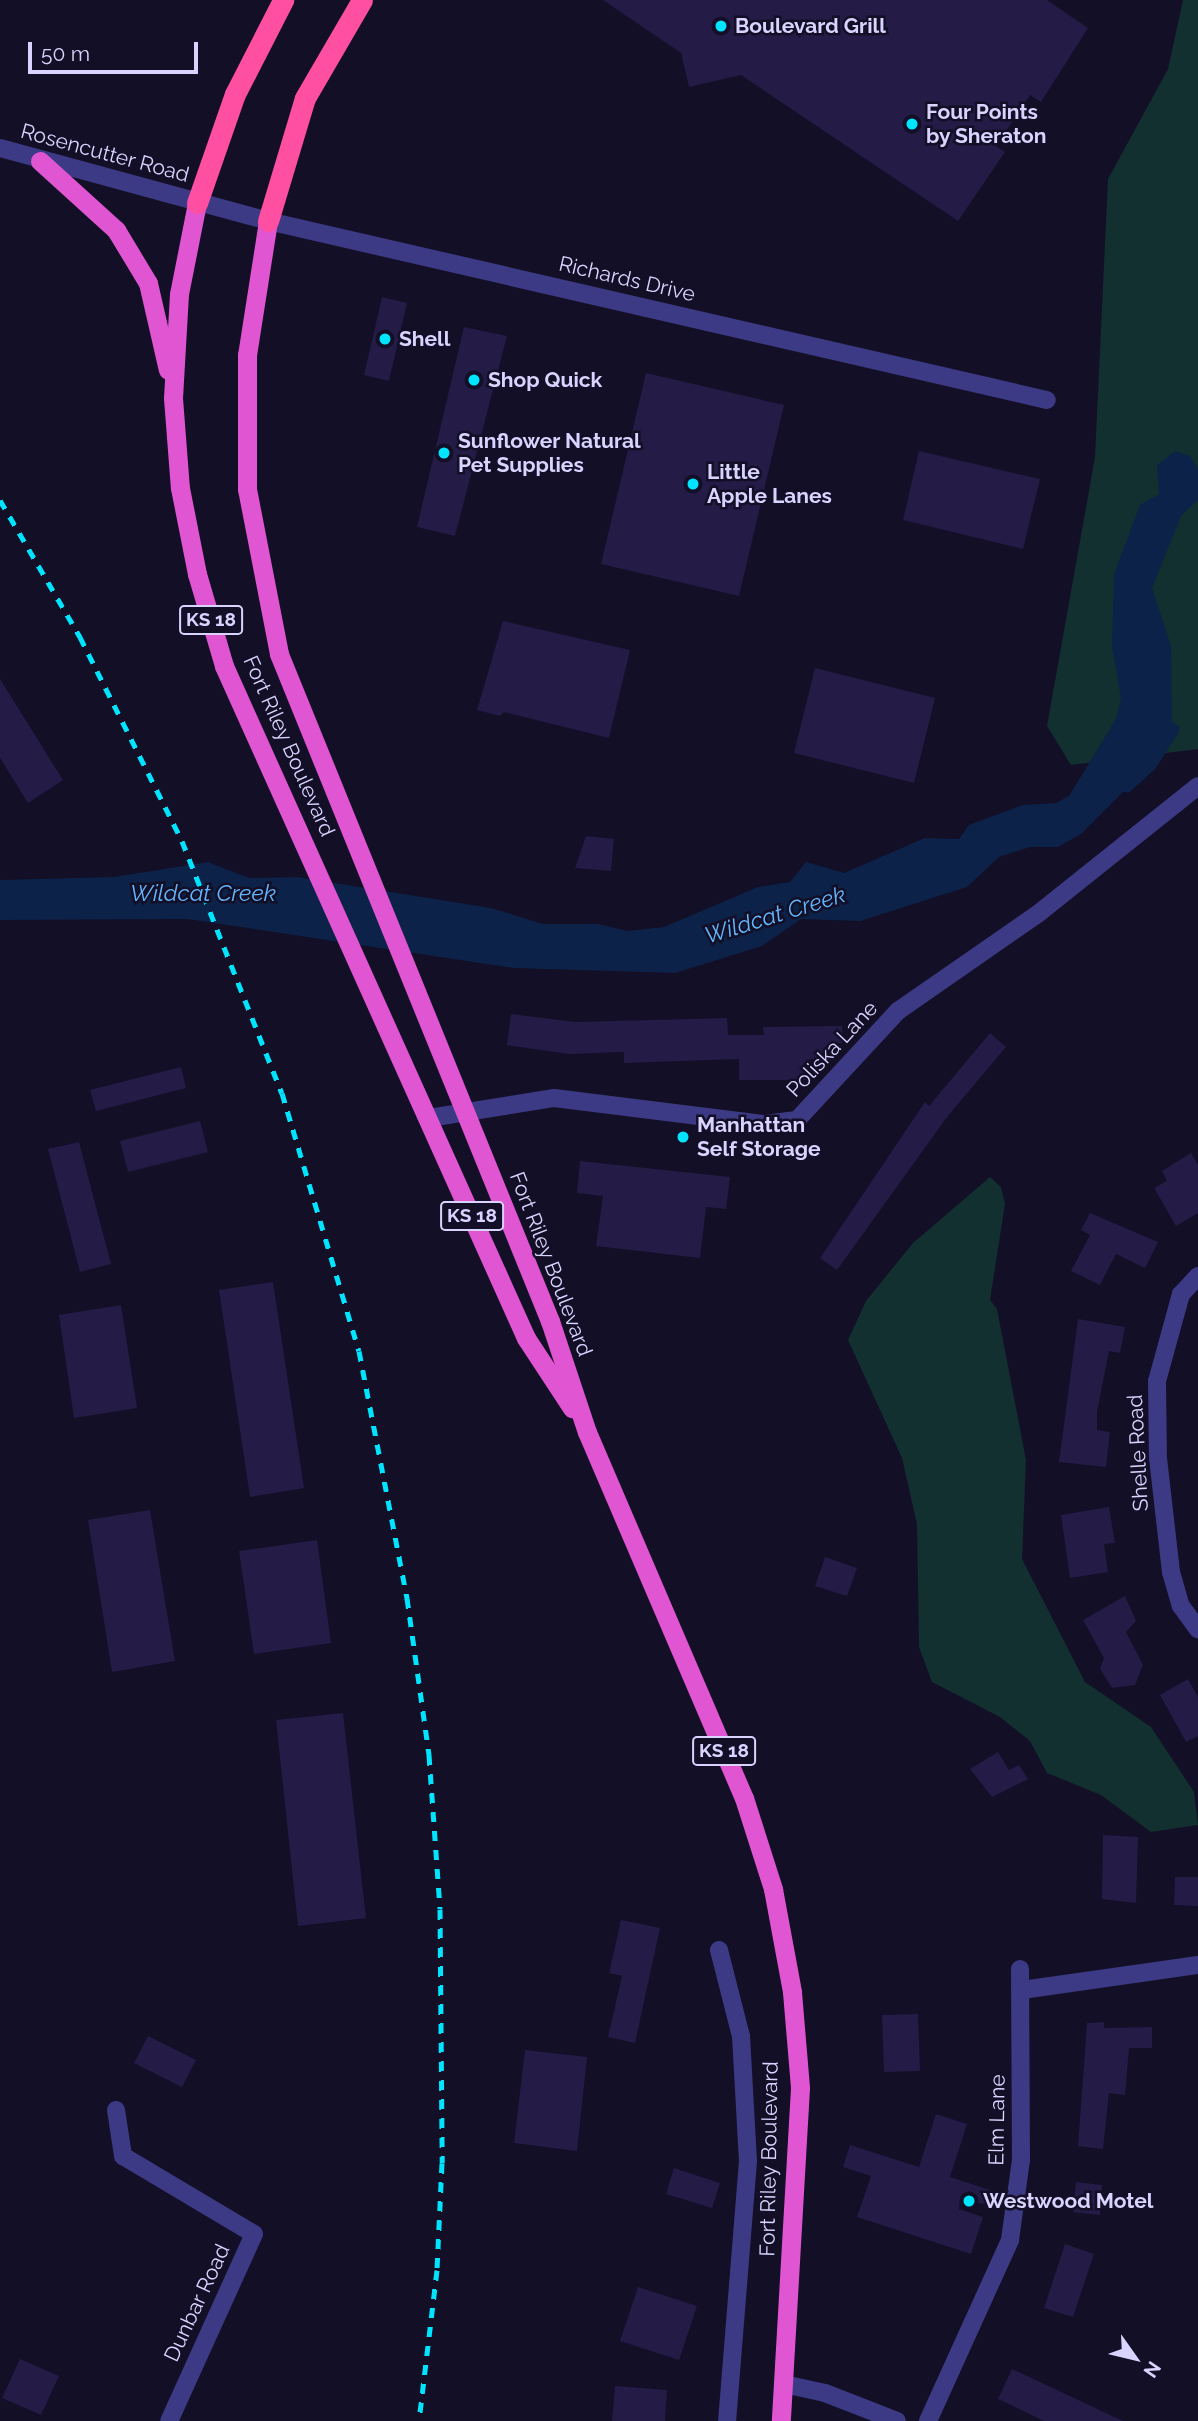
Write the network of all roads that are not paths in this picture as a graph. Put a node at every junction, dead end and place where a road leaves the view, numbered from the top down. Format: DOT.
graph roads {
  1 [pos="283,0"];
  2 [pos="362,0"];
  3 [pos="0,148"];
  4 [pos="40,161"];
  5 [pos="197,203"];
  6 [pos="268,221"];
  7 [pos="173,398"];
  8 [pos="1047,400"];
  9 [pos="1198,786"];
  10 [pos="464,1112"];
  11 [pos="429,1118"];
  12 [pos="1198,1276"];
  13 [pos="587,1432"];
  14 [pos="1198,1629"];
  15 [pos="719,1950"];
  16 [pos="1198,1965"];
  17 [pos="1020,1969"];
  18 [pos="1022,1990"];
  19 [pos="116,2110"];
  20 [pos="784,2384"];
  21 [pos="169,2421"];
  22 [pos="727,2421"];
  23 [pos="781,2421"];
  24 [pos="897,2421"];
  25 [pos="928,2421"];
  1 -- 5 [label="highway, Fort Riley Boulevard / KS 18"];
  2 -- 6 [label="highway, Fort Riley Boulevard / KS 18"];
  3 -- 4 [label="street, Rosencutter Road"];
  4 -- 5 [label="street, Rosencutter Road"];
  4 -- 7 [label="highway"];
  5 -- 6 [label="street, Richards Drive"];
  5 -- 7 [label="highway, Fort Riley Boulevard / KS 18"];
  6 -- 8 [label="street, Richards Drive"];
  6 -- 10 [label="highway, Fort Riley Boulevard / KS 18"];
  7 -- 11 [label="highway, Fort Riley Boulevard / KS 18"];
  9 -- 10 [label="street, Poliska Lane"];
  10 -- 11 [label="street, Poliska Lane"];
  10 -- 13 [label="highway, Fort Riley Boulevard / KS 18"];
  11 -- 13 [label="highway, Fort Riley Boulevard / KS 18"];
  12 -- 14 [label="street, Shelle Road"];
  13 -- 20 [label="highway, Fort Riley Boulevard / KS 18"];
  15 -- 22 [label="street, Fort Riley Boulevard"];
  16 -- 18 [label="street"];
  17 -- 18 [label="street, Elm Lane"];
  18 -- 25 [label="street, Elm Lane"];
  19 -- 21 [label="street, Dunbar Road"];
  20 -- 23 [label="highway, Fort Riley Boulevard / KS 18"];
  20 -- 24 [label="street"];
}
